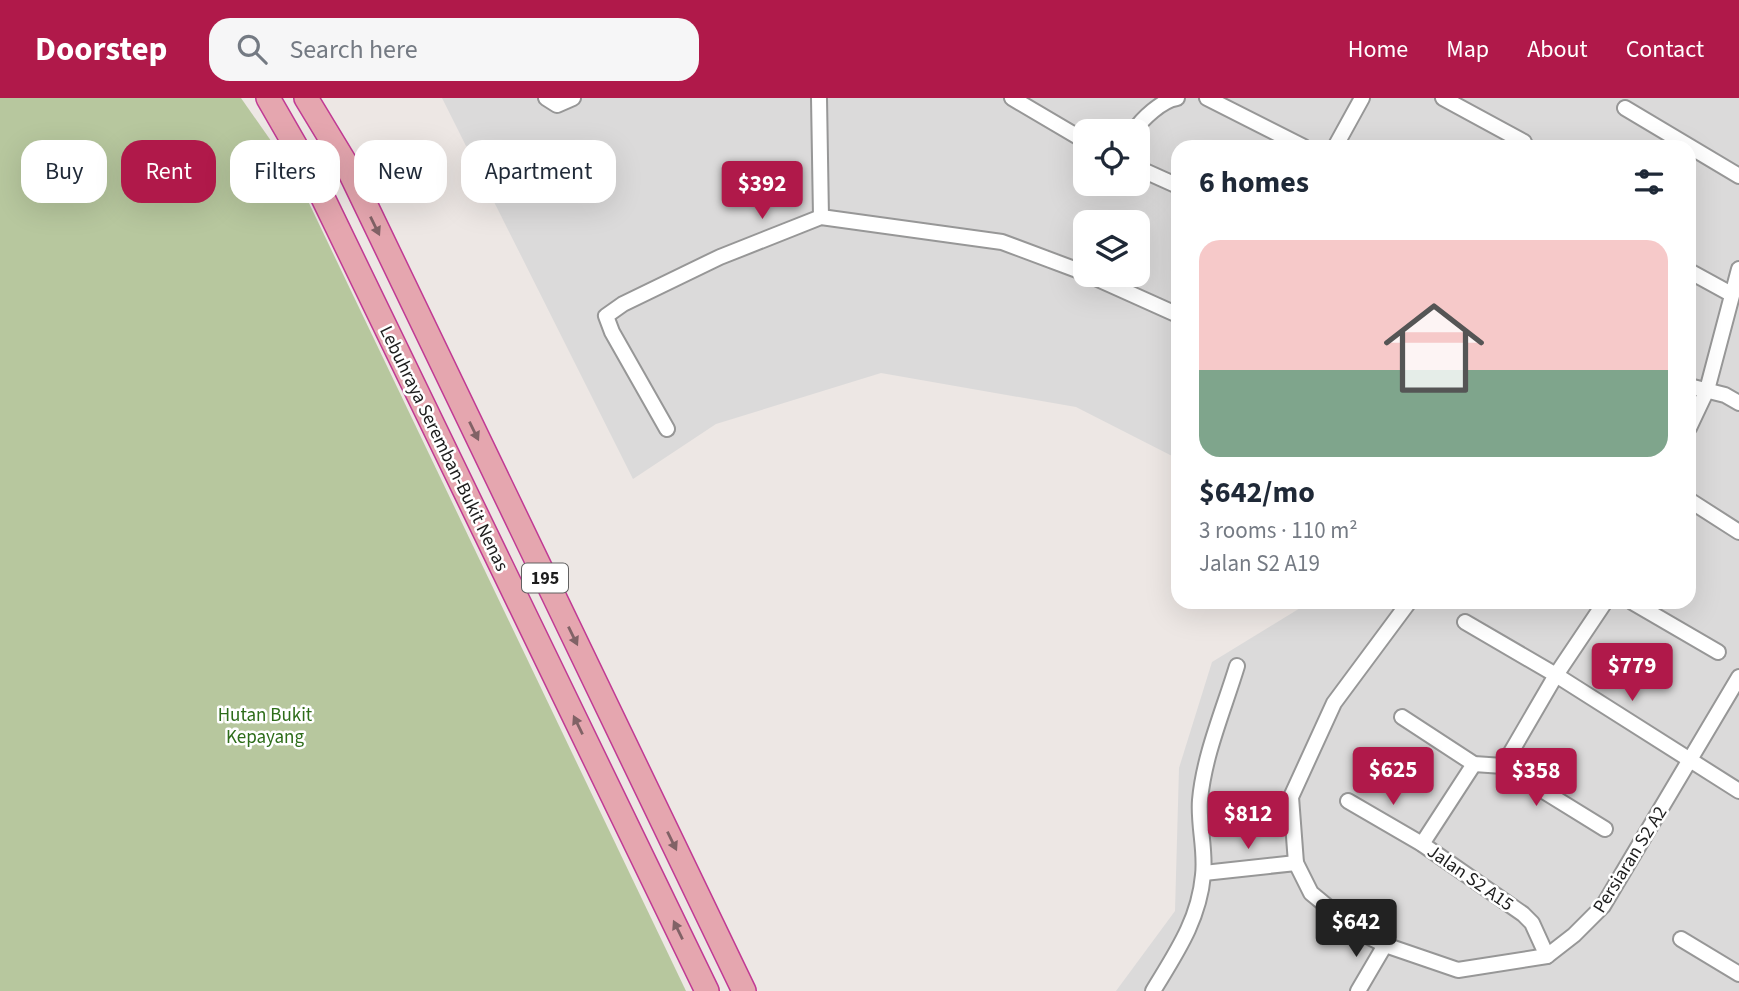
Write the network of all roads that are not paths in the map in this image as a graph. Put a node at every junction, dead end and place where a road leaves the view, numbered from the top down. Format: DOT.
graph roads {
  1 [pos="268,98"];
  2 [pos="306,98"];
  3 [pos="546,98"];
  4 [pos="573,98"];
  5 [pos="819,98"];
  6 [pos="1012,98"];
  7 [pos="1177,98"];
  8 [pos="1207,98"];
  9 [pos="1362,98"];
  10 [pos="1443,98"];
  11 [pos="1625,108"];
  12 [pos="1144,119"];
  13 [pos="1073,134"];
  14 [pos="1290,140"];
  15 [pos="1339,140"];
  16 [pos="1520,140"];
  17 [pos="1679,140"];
  18 [pos="1696,150"];
  19 [pos="1150,173"];
  20 [pos="1739,176"];
  21 [pos="1171,183"];
  22 [pos="821,217"];
  23 [pos="1073,269"];
  24 [pos="1738,272"];
  25 [pos="1696,275"];
  26 [pos="1116,287"];
  27 [pos="1731,294"];
  28 [pos="1171,312"];
  29 [pos="1696,388"];
  30 [pos="1706,390"];
  31 [pos="1739,403"];
  32 [pos="1696,412"];
  33 [pos="667,429"];
  34 [pos="1696,504"];
  35 [pos="1739,532"];
  36 [pos="1404,609"];
  37 [pos="1600,609"];
  38 [pos="1644,609"];
  39 [pos="1465,622"];
  40 [pos="1718,652"];
  41 [pos="1237,666"];
  42 [pos="1556,674"];
  43 [pos="1739,677"];
  44 [pos="1402,717"];
  45 [pos="1690,761"];
  46 [pos="1474,764"];
  47 [pos="1503,766"];
  48 [pos="1739,791"];
  49 [pos="1348,801"];
  50 [pos="1605,829"];
  51 [pos="1422,844"];
  52 [pos="1296,863"];
  53 [pos="1203,873"];
  54 [pos="1681,939"];
  55 [pos="1385,945"];
  56 [pos="1547,956"];
  57 [pos="1739,974"];
  58 [pos="707,991"];
  59 [pos="744,991"];
  60 [pos="1153,991"];
  61 [pos="1358,991"];
  58 -- 1 [label="highway, Lebuhraya Seremban-Bukit Nenas / 195, one-way"];
  2 -- 59 [label="highway, Lebuhraya Seremban-Bukit Nenas / 195, one-way"];
  3 -- 4 [label="street"];
  5 -- 22 [label="street"];
  6 -- 13 [label="street"];
  7 -- 12 [label="street"];
  8 -- 14 [label="street"];
  9 -- 15 [label="street"];
  10 -- 16 [label="street"];
  11 -- 17 [label="street"];
  18 -- 20 [label="street"];
  19 -- 21 [label="street"];
  22 -- 23 [label="street"];
  22 -- 33 [label="street"];
  24 -- 27 [label="street"];
  25 -- 27 [label="street"];
  26 -- 28 [label="street"];
  27 -- 30 [label="street"];
  29 -- 30 [label="street"];
  30 -- 31 [label="street"];
  30 -- 32 [label="street"];
  34 -- 35 [label="street"];
  36 -- 52 [label="street, Persiaran S2 A2"];
  37 -- 42 [label="street"];
  38 -- 40 [label="street"];
  39 -- 42 [label="street"];
  41 -- 53 [label="street"];
  42 -- 45 [label="street"];
  42 -- 47 [label="street"];
  43 -- 45 [label="street, Persiaran S2 A2"];
  44 -- 46 [label="street"];
  45 -- 48 [label="street"];
  45 -- 56 [label="street, Persiaran S2 A2"];
  46 -- 47 [label="street"];
  46 -- 51 [label="street, Jalan S2 A15"];
  47 -- 50 [label="street"];
  49 -- 51 [label="street"];
  51 -- 56 [label="street, Jalan S2 A15"];
  52 -- 53 [label="street"];
  52 -- 55 [label="street, Persiaran S2 A2"];
  53 -- 60 [label="street"];
  54 -- 57 [label="street"];
  55 -- 56 [label="street, Persiaran S2 A2"];
  55 -- 61 [label="street"];
}
